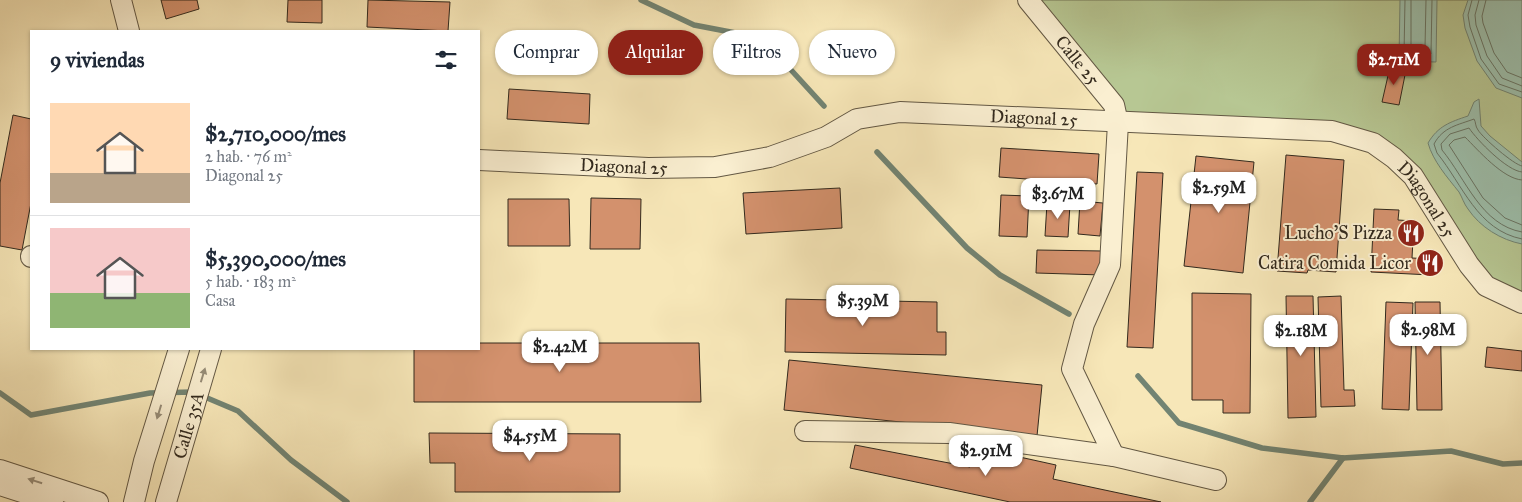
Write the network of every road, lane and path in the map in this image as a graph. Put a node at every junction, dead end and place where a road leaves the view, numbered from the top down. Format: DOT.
graph roads {
  1 [pos="121,0"];
  2 [pos="1028,0"];
  3 [pos="129,30"];
  4 [pos="1118,123"];
  5 [pos="480,160"];
  6 [pos="1522,303"];
  7 [pos="179,350"];
  8 [pos="211,350"];
  9 [pos="805,431"];
  10 [pos="1114,456"];
  11 [pos="0,470"];
  12 [pos="1216,480"];
  13 [pos="0,484"];
  14 [pos="132,501"];
  15 [pos="54,502"];
  16 [pos="98,502"];
  17 [pos="166,502"];
  1 -- 3 [label="street"];
  2 -- 4 [label="street, Calle 25"];
  4 -- 5 [label="street, Diagonal 25"];
  4 -- 6 [label="street, Diagonal 25"];
  4 -- 10 [label="street"];
  7 -- 14 [label="street, Calle 35A, one-way"];
  17 -- 8 [label="street, Calle 35A, one-way"];
  9 -- 10 [label="street"];
  10 -- 12 [label="street"];
  16 -- 11 [label="street, one-way"];
  13 -- 15 [label="street"];
}
